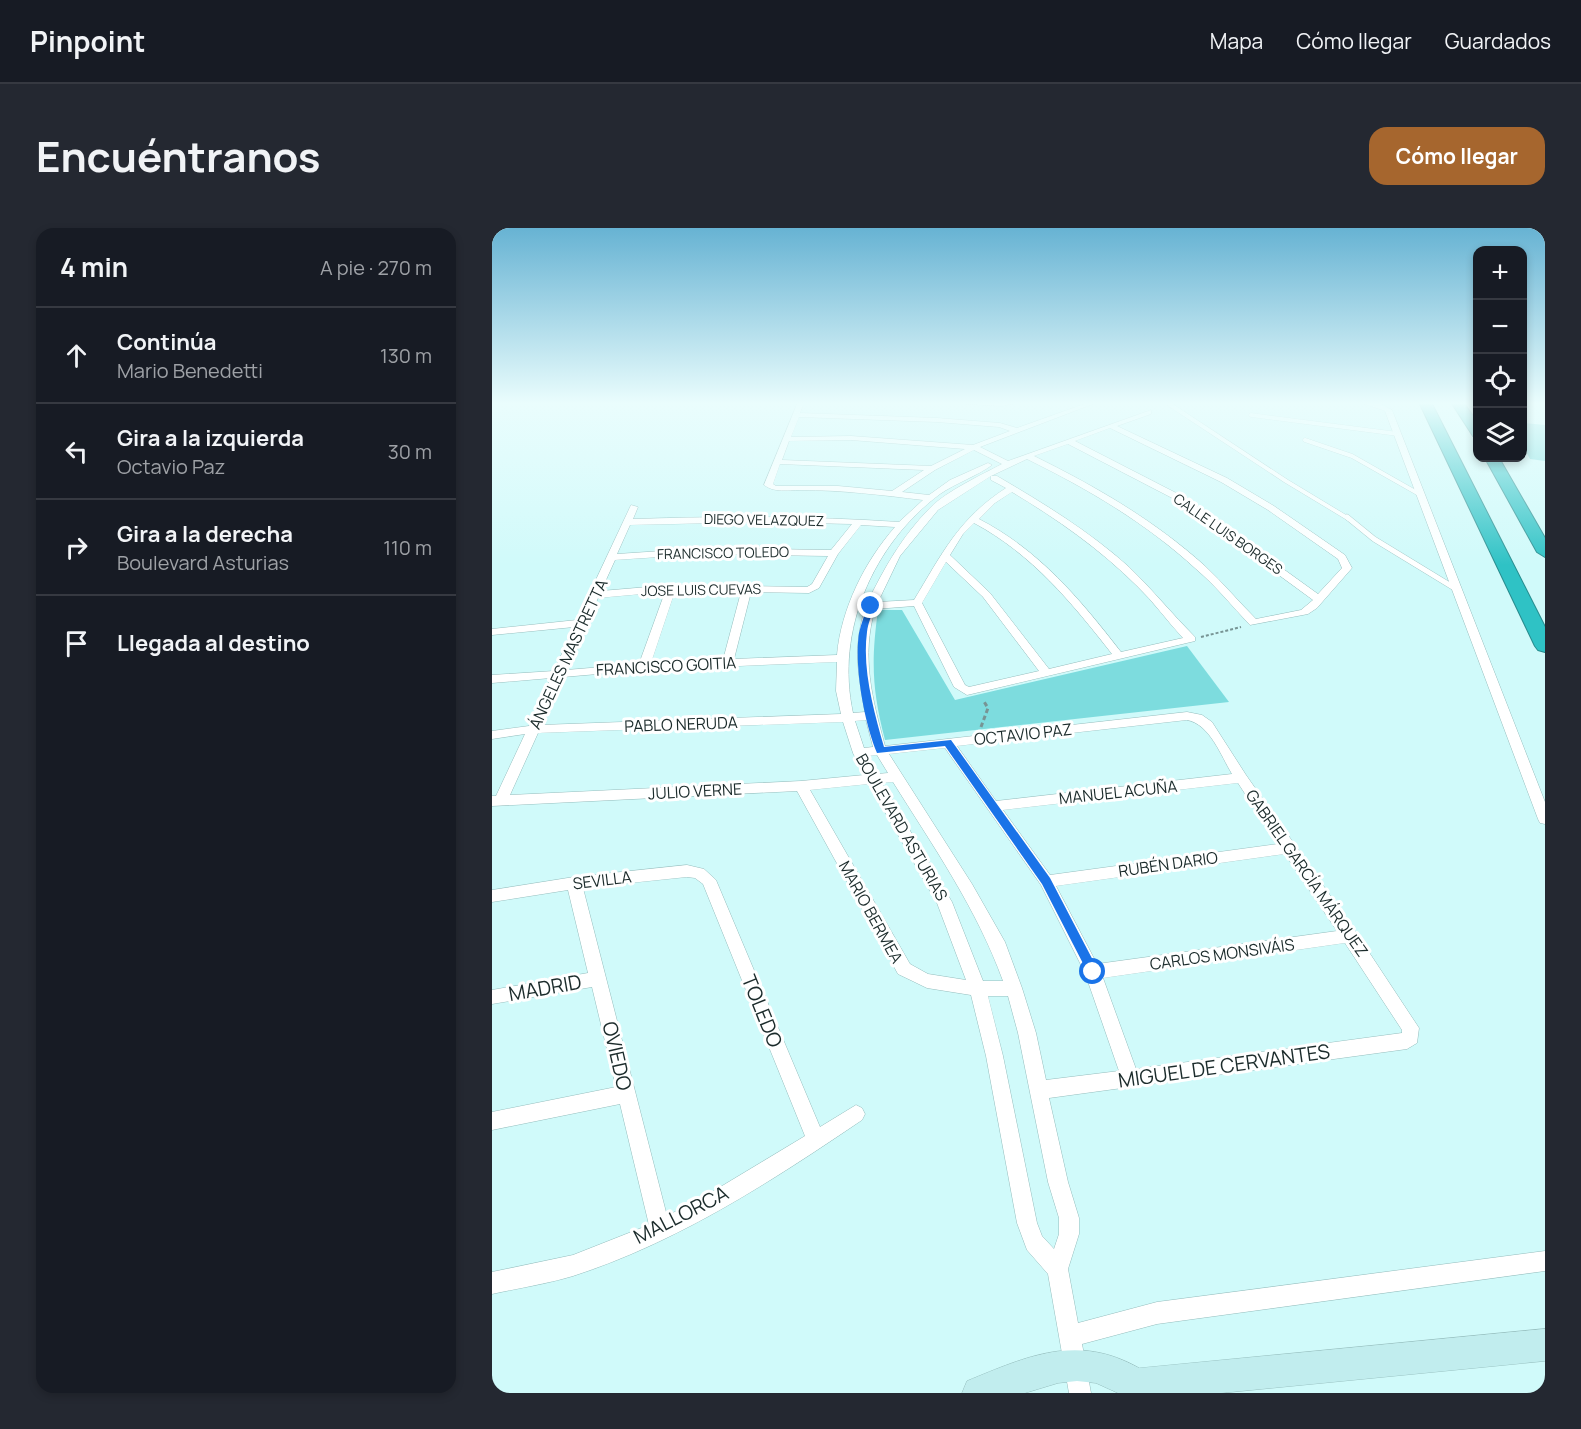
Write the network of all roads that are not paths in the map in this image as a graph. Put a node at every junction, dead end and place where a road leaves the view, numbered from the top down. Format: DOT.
graph roads {
  1 [pos="779,456"];
  2 [pos="955,456"];
  3 [pos="996,456"];
  4 [pos="1026,456"];
  5 [pos="1027,456"];
  6 [pos="1099,456"];
  7 [pos="1174,456"];
  8 [pos="1249,456"];
  9 [pos="1353,456"];
  10 [pos="1406,456"];
  11 [pos="1452,456"];
  12 [pos="777,462"];
  13 [pos="1009,462"];
  14 [pos="1494,462"];
  15 [pos="932,468"];
  16 [pos="994,478"];
  17 [pos="1012,488"];
  18 [pos="895,493"];
  19 [pos="1419,494"];
  20 [pos="930,498"];
  21 [pos="634,507"];
  22 [pos="973,519"];
  23 [pos="628,522"];
  24 [pos="859,522"];
  25 [pos="900,525"];
  26 [pos="1545,552"];
  27 [pos="834,553"];
  28 [pos="944,555"];
  29 [pos="612,556"];
  30 [pos="671,588"];
  31 [pos="747,588"];
  32 [pos="1456,589"];
  33 [pos="595,595"];
  34 [pos="1319,599"];
  35 [pos="917,603"];
  36 [pos="855,606"];
  37 [pos="871,606"];
  38 [pos="581,623"];
  39 [pos="492,632"];
  40 [pos="1545,646"];
  41 [pos="1119,656"];
  42 [pos="841,658"];
  43 [pos="728,663"];
  44 [pos="644,667"];
  45 [pos="561,671"];
  46 [pos="1046,673"];
  47 [pos="492,679"];
  48 [pos="871,715"];
  49 [pos="1187,716"];
  50 [pos="847,718"];
  51 [pos="533,729"];
  52 [pos="492,735"];
  53 [pos="948,743"];
  54 [pos="880,750"];
  55 [pos="859,753"];
  56 [pos="897,777"];
  57 [pos="1241,778"];
  58 [pos="872,781"];
  59 [pos="801,786"];
  60 [pos="497,800"];
  61 [pos="994,806"];
  62 [pos="1545,819"];
  63 [pos="1290,848"];
  64 [pos="709,880"];
  65 [pos="1046,881"];
  66 [pos="574,883"];
  67 [pos="492,893"];
  68 [pos="1350,936"];
  69 [pos="1093,972"];
  70 [pos="598,979"];
  71 [pos="1014,988"];
  72 [pos="979,989"];
  73 [pos="492,997"];
  74 [pos="1407,1041"];
  75 [pos="1130,1078"];
  76 [pos="1040,1090"];
  77 [pos="625,1094"];
  78 [pos="856,1114"];
  79 [pos="492,1121"];
  80 [pos="816,1141"];
  81 [pos="660,1230"];
  82 [pos="1545,1261"];
  83 [pos="1058,1269"];
  84 [pos="492,1283"];
  85 [pos="1545,1345"];
  86 [pos="1075,1364"];
  87 [pos="1132,1389"];
  88 [pos="979,1393"];
  1 -- 12 [label="street"];
  2 -- 15 [label="street"];
  3 -- 13 [label="street"];
  4 -- 13 [label="street"];
  5 -- 34 [label="street"];
  6 -- 34 [label="street, CALLE LUIS BORGES"];
  7 -- 34 [label="street"];
  8 -- 32 [label="lane"];
  9 -- 19 [label="lane"];
  10 -- 19 [label="street"];
  11 -- 40 [label="highway"];
  12 -- 15 [label="street"];
  12 -- 18 [label="street"];
  13 -- 20 [label="street, BOULEVARD ASTURIAS"];
  13 -- 37 [label="street, BOULEVARD ASTURIAS"];
  14 -- 26 [label="highway"];
  15 -- 18 [label="street"];
  16 -- 17 [label="street"];
  17 -- 22 [label="street"];
  17 -- 41 [label="street"];
  18 -- 20 [label="street"];
  19 -- 32 [label="street"];
  20 -- 25 [label="street, BOULEVARD ASTURIAS"];
  21 -- 23 [label="street, ÁNGELES MASTRETTA"];
  22 -- 28 [label="street"];
  22 -- 41 [label="street"];
  23 -- 24 [label="street, DIEGO VELAZQUEZ"];
  23 -- 29 [label="street, ÁNGELES MASTRETTA"];
  24 -- 25 [label="street, DIEGO VELAZQUEZ"];
  24 -- 27 [label="street"];
  25 -- 36 [label="street, BOULEVARD ASTURIAS"];
  27 -- 29 [label="street, FRANCISCO TOLEDO"];
  27 -- 31 [label="street, JOSE LUIS CUEVAS"];
  28 -- 35 [label="street"];
  28 -- 46 [label="street"];
  29 -- 33 [label="street, ÁNGELES MASTRETTA"];
  30 -- 31 [label="street, JOSE LUIS CUEVAS"];
  30 -- 33 [label="street, JOSE LUIS CUEVAS"];
  30 -- 44 [label="street"];
  31 -- 43 [label="street"];
  32 -- 62 [label="street"];
  33 -- 38 [label="street, ÁNGELES MASTRETTA"];
  35 -- 37 [label="street"];
  35 -- 46 [label="street"];
  36 -- 37 [label="street"];
  36 -- 42 [label="street, BOULEVARD ASTURIAS"];
  37 -- 48 [label="street, BOULEVARD ASTURIAS"];
  38 -- 39 [label="street"];
  38 -- 45 [label="street, ÁNGELES MASTRETTA"];
  41 -- 46 [label="street"];
  42 -- 43 [label="street, FRANCISCO GOITIA"];
  42 -- 50 [label="street, BOULEVARD ASTURIAS"];
  43 -- 44 [label="street, FRANCISCO GOITIA"];
  44 -- 45 [label="street, FRANCISCO GOITIA"];
  45 -- 47 [label="street, FRANCISCO GOITIA"];
  45 -- 51 [label="street, ÁNGELES MASTRETTA"];
  48 -- 50 [label="street, PABLO NERUDA"];
  48 -- 54 [label="street, BOULEVARD ASTURIAS"];
  49 -- 53 [label="street, OCTAVIO PAZ"];
  49 -- 57 [label="street, GABRIEL GARCÍA MÁRQUEZ"];
  50 -- 51 [label="street, PABLO NERUDA"];
  50 -- 55 [label="street, BOULEVARD ASTURIAS"];
  51 -- 52 [label="street, PABLO NERUDA"];
  51 -- 60 [label="street, ÁNGELES MASTRETTA"];
  53 -- 54 [label="street, OCTAVIO PAZ"];
  53 -- 61 [label="street"];
  54 -- 55 [label="street, OCTAVIO PAZ"];
  54 -- 56 [label="street, BOULEVARD ASTURIAS"];
  55 -- 58 [label="street, BOULEVARD ASTURIAS"];
  56 -- 58 [label="street, JULIO VERNE"];
  56 -- 71 [label="street, BOULEVARD ASTURIAS"];
  57 -- 61 [label="street, MANUEL ACUÑA"];
  57 -- 63 [label="street, GABRIEL GARCÍA MÁRQUEZ"];
  58 -- 59 [label="street, JULIO VERNE"];
  58 -- 72 [label="street, BOULEVARD ASTURIAS"];
  59 -- 60 [label="street, JULIO VERNE"];
  59 -- 72 [label="street, MARIO BERMEA"];
  61 -- 65 [label="street"];
  63 -- 65 [label="street, RUBÉN DARIO"];
  63 -- 68 [label="street, GABRIEL GARCÍA MÁRQUEZ"];
  64 -- 66 [label="street, SEVILLA"];
  64 -- 80 [label="street, TOLEDO"];
  65 -- 69 [label="street"];
  66 -- 67 [label="street, SEVILLA"];
  66 -- 70 [label="street, OVIEDO"];
  68 -- 69 [label="street, CARLOS MONSIVÁIS"];
  68 -- 74 [label="street, GABRIEL GARCÍA MÁRQUEZ"];
  69 -- 75 [label="street"];
  70 -- 73 [label="street, MADRID"];
  70 -- 77 [label="street, OVIEDO"];
  71 -- 72 [label="street, MARIO BERMEA"];
  71 -- 76 [label="street, BOULEVARD ASTURIAS"];
  72 -- 83 [label="street, BOULEVARD ASTURIAS"];
  74 -- 75 [label="street, MIGUEL DE CERVANTES"];
  75 -- 76 [label="street, MIGUEL DE CERVANTES"];
  76 -- 83 [label="street, BOULEVARD ASTURIAS"];
  77 -- 79 [label="street"];
  77 -- 81 [label="street, OVIEDO"];
  78 -- 80 [label="street, MALLORCA"];
  80 -- 81 [label="street, MALLORCA"];
  81 -- 84 [label="street, MALLORCA"];
  82 -- 86 [label="street"];
  83 -- 86 [label="street, BOULEVARD ASTURIAS"];
  85 -- 87 [label="street"];
  86 -- 87 [label="street"];
  86 -- 88 [label="street"];
}
